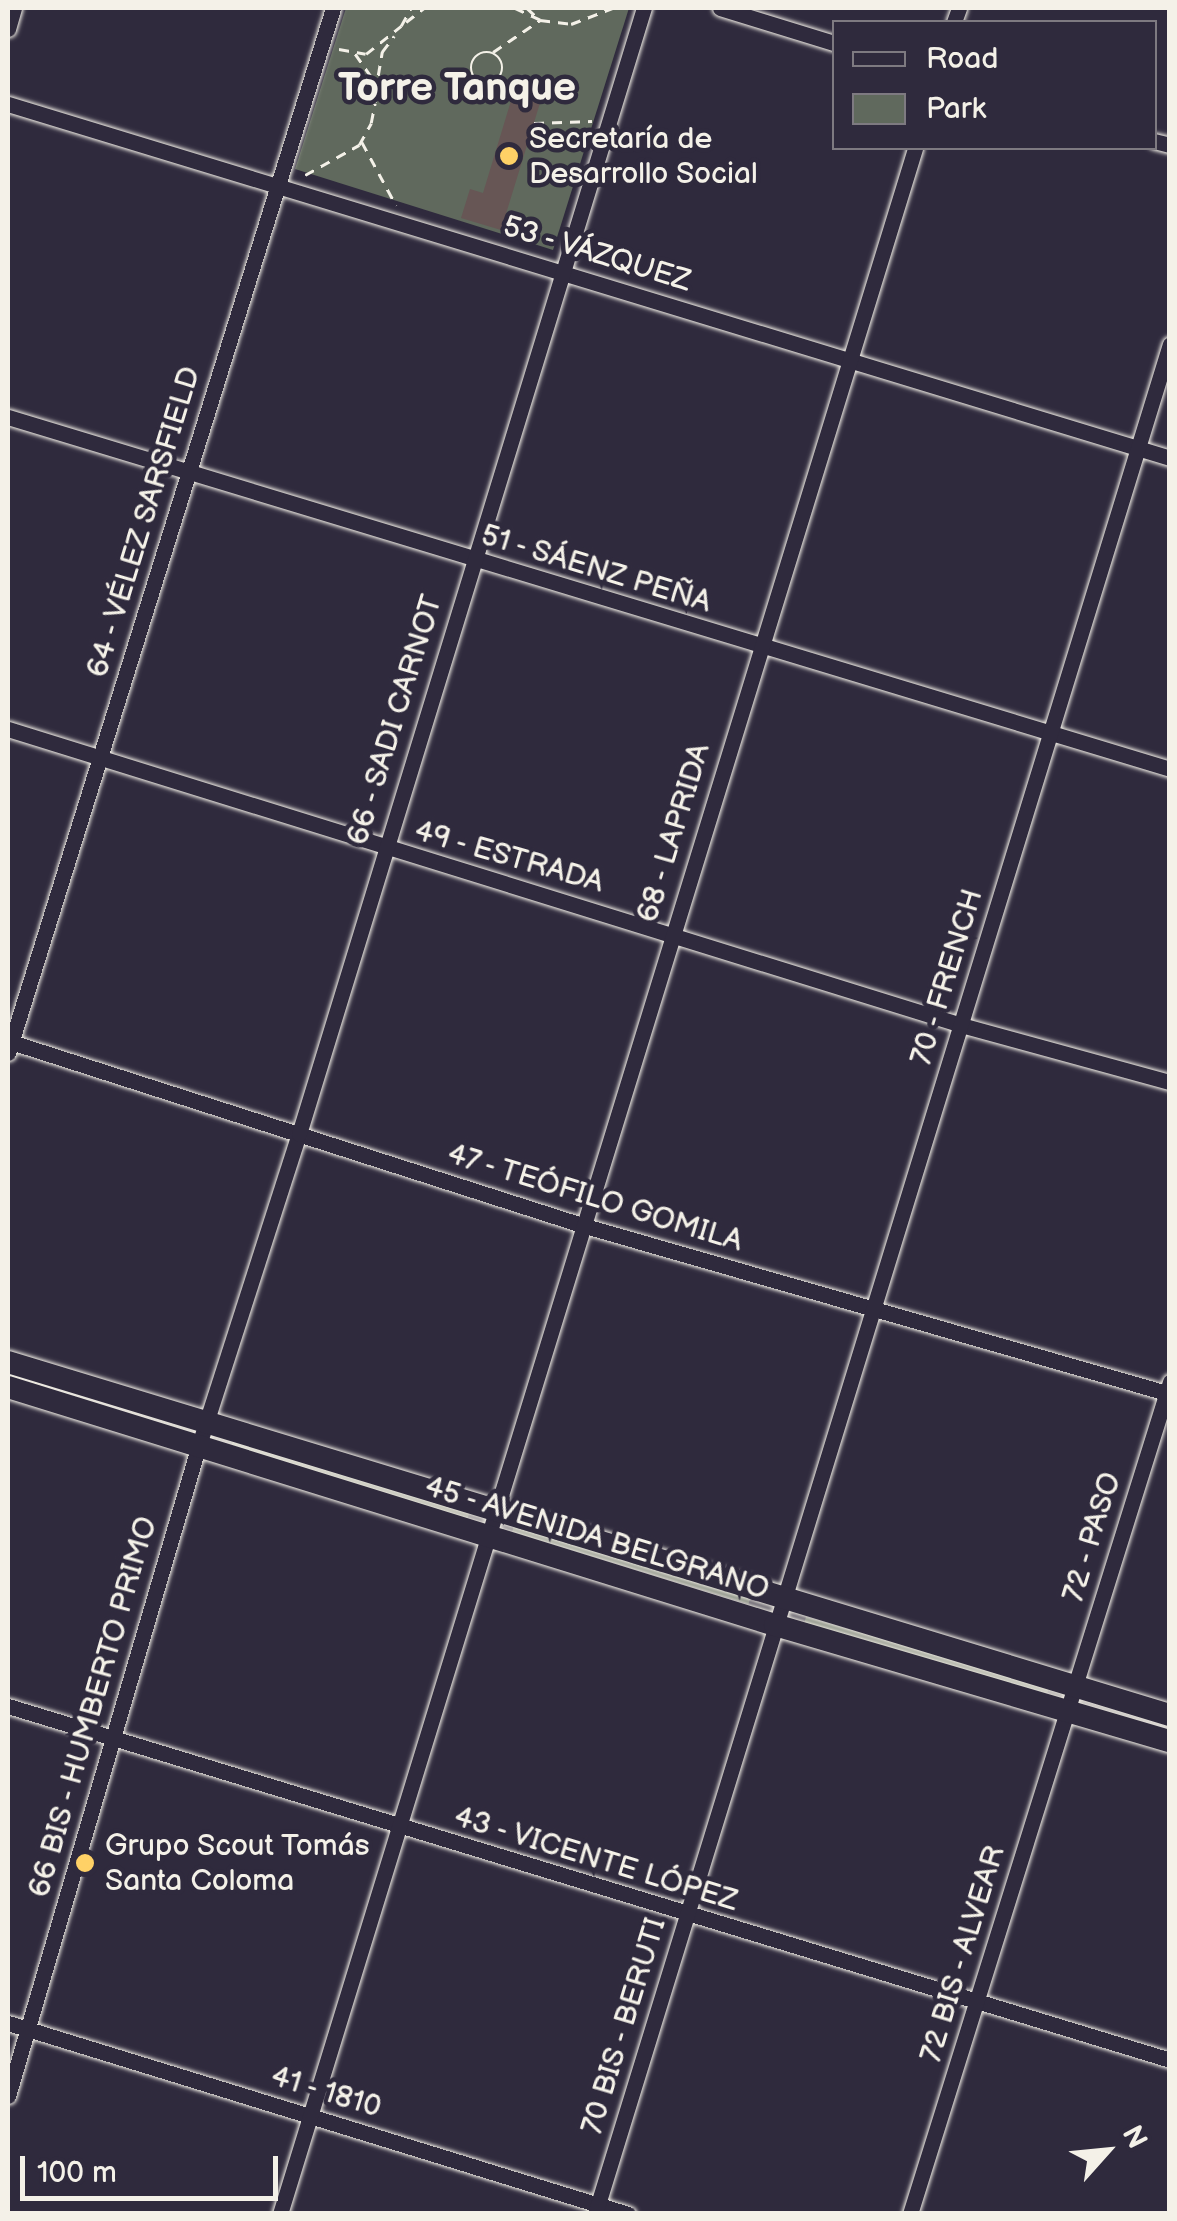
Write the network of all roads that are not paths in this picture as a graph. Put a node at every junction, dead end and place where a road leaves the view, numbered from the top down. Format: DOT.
graph roads {
  1 [pos="14,8"];
  2 [pos="333,8"];
  3 [pos="644,8"];
  4 [pos="720,8"];
  5 [pos="8,29"];
  6 [pos="832,42"];
  7 [pos="8,104"];
  8 [pos="915,150"];
  9 [pos="281,186"];
  10 [pos="562,272"];
  11 [pos="1170,344"];
  12 [pos="851,360"];
  13 [pos="8,417"];
  14 [pos="1138,448"];
  15 [pos="1170,458"];
  16 [pos="188,471"];
  17 [pos="474,559"];
  18 [pos="760,648"];
  19 [pos="8,729"];
  20 [pos="1050,734"];
  21 [pos="101,758"];
  22 [pos="1170,770"];
  23 [pos="384,849"];
  24 [pos="672,933"];
  25 [pos="961,1025"];
  26 [pos="9,1045"];
  27 [pos="1170,1082"];
  28 [pos="299,1134"];
  29 [pos="585,1226"];
  30 [pos="872,1310"];
  31 [pos="8,1362"];
  32 [pos="8,1388"];
  33 [pos="1168,1390"];
  34 [pos="207,1423"];
  35 [pos="198,1448"];
  36 [pos="491,1524"];
  37 [pos="782,1599"];
  38 [pos="775,1625"];
  39 [pos="1076,1685"];
  40 [pos="8,1706"];
  41 [pos="1068,1709"];
  42 [pos="1170,1714"];
  43 [pos="110,1740"];
  44 [pos="1170,1741"];
  45 [pos="399,1827"];
  46 [pos="687,1917"];
  47 [pos="979,2000"];
  48 [pos="8,2023"];
  49 [pos="28,2030"];
  50 [pos="1170,2060"];
  51 [pos="8,2096"];
  52 [pos="310,2116"];
  53 [pos="596,2209"];
  54 [pos="280,2214"];
  55 [pos="628,2214"];
  56 [pos="910,2214"];
  1 -- 5 [label="street"];
  2 -- 9 [label="street, 64 - VÉLEZ SARSFIELD"];
  3 -- 10 [label="street, 66 - SADI CARNOT"];
  4 -- 6 [label="street"];
  7 -- 9 [label="street, 53 - VÁZQUEZ"];
  8 -- 12 [label="street, 68 - LAPRIDA"];
  9 -- 10 [label="street, 53 - VÁZQUEZ"];
  9 -- 16 [label="street, 64 - VÉLEZ SARSFIELD"];
  10 -- 12 [label="street, 53 - VÁZQUEZ"];
  10 -- 17 [label="street, 66 - SADI CARNOT"];
  11 -- 14 [label="street, 70 - FRENCH"];
  12 -- 14 [label="street, 53 - VÁZQUEZ"];
  12 -- 18 [label="street, 68 - LAPRIDA"];
  13 -- 16 [label="street, 51 - SÁENZ PEÑA"];
  14 -- 15 [label="street, 53 - VÁZQUEZ"];
  14 -- 20 [label="street, 70 - FRENCH"];
  16 -- 17 [label="street, 51 - SÁENZ PEÑA"];
  16 -- 21 [label="street, 64 - VÉLEZ SARSFIELD"];
  17 -- 18 [label="street, 51 - SÁENZ PEÑA"];
  17 -- 23 [label="street, 66 - SADI CARNOT"];
  18 -- 20 [label="street, 51 - SÁENZ PEÑA"];
  18 -- 24 [label="street, 68 - LAPRIDA"];
  19 -- 21 [label="street, 49 - ESTRADA"];
  20 -- 22 [label="street, 51 - SÁENZ PEÑA"];
  20 -- 25 [label="street, 70 - FRENCH"];
  21 -- 23 [label="street, 49 - ESTRADA"];
  21 -- 26 [label="street, 64 - VÉLEZ SARSFIELD"];
  23 -- 24 [label="street, 49 - ESTRADA"];
  23 -- 28 [label="street, 66 - SADI CARNOT"];
  24 -- 25 [label="street, 49 - ESTRADA"];
  24 -- 29 [label="street, 68 - LAPRIDA"];
  25 -- 27 [label="street, 49 - ESTRADA"];
  25 -- 30 [label="street, 70 - FRENCH"];
  26 -- 28 [label="street, 47 - TEÓFILO GOMILA"];
  28 -- 29 [label="street, 47 - TEÓFILO GOMILA"];
  28 -- 34 [label="street, 66 - SADI CARNOT"];
  29 -- 30 [label="street, 47 - TEÓFILO GOMILA"];
  29 -- 36 [label="street, 68 - LAPRIDA"];
  30 -- 33 [label="street, 47 - TEÓFILO GOMILA"];
  30 -- 37 [label="street, 70 - FRENCH"];
  31 -- 34 [label="main road, 45 - AVENIDA BELGRANO"];
  32 -- 35 [label="main road, 45 - AVENIDA BELGRANO"];
  33 -- 39 [label="street, 72 - PASO"];
  34 -- 35 [label="street, 66 - SADI CARNOT"];
  34 -- 36 [label="main road, 45 - AVENIDA BELGRANO"];
  35 -- 36 [label="main road, 45 - AVENIDA BELGRANO"];
  35 -- 43 [label="street, 66 BIS - HUMBERTO PRIMO"];
  36 -- 37 [label="main road, 45 - AVENIDA BELGRANO"];
  36 -- 38 [label="main road, 45 - AVENIDA BELGRANO"];
  36 -- 45 [label="street, 68 - LAPRIDA"];
  37 -- 38 [label="street, 70 - FRENCH"];
  37 -- 39 [label="main road, 45 - AVENIDA BELGRANO"];
  38 -- 41 [label="main road, 45 - AVENIDA BELGRANO"];
  38 -- 46 [label="street, 70 BIS - BERUTI"];
  39 -- 41 [label="street, 72 - PASO"];
  39 -- 42 [label="main road, 45 - AVENIDA BELGRANO"];
  40 -- 43 [label="street, 43 - VICENTE LÓPEZ"];
  41 -- 44 [label="main road, 45 - AVENIDA BELGRANO"];
  41 -- 47 [label="street, 72 BIS - ALVEAR"];
  43 -- 45 [label="street, 43 - VICENTE LÓPEZ"];
  43 -- 49 [label="street, 66 BIS - HUMBERTO PRIMO"];
  45 -- 46 [label="street, 43 - VICENTE LÓPEZ"];
  45 -- 52 [label="street, 68 - LAPRIDA"];
  46 -- 47 [label="street, 43 - VICENTE LÓPEZ"];
  46 -- 53 [label="street, 70 BIS - BERUTI"];
  47 -- 50 [label="street, 43 - VICENTE LÓPEZ"];
  47 -- 56 [label="street, 72 BIS - ALVEAR"];
  48 -- 49 [label="street, 41 - 1810"];
  49 -- 51 [label="street, 66 BIS - HUMBERTO PRIMO"];
  49 -- 52 [label="street, 41 - 1810"];
  52 -- 53 [label="street, 41 - 1810"];
  52 -- 54 [label="street, 68 - LAPRIDA"];
  53 -- 55 [label="street, 41 - 1810"];
}
